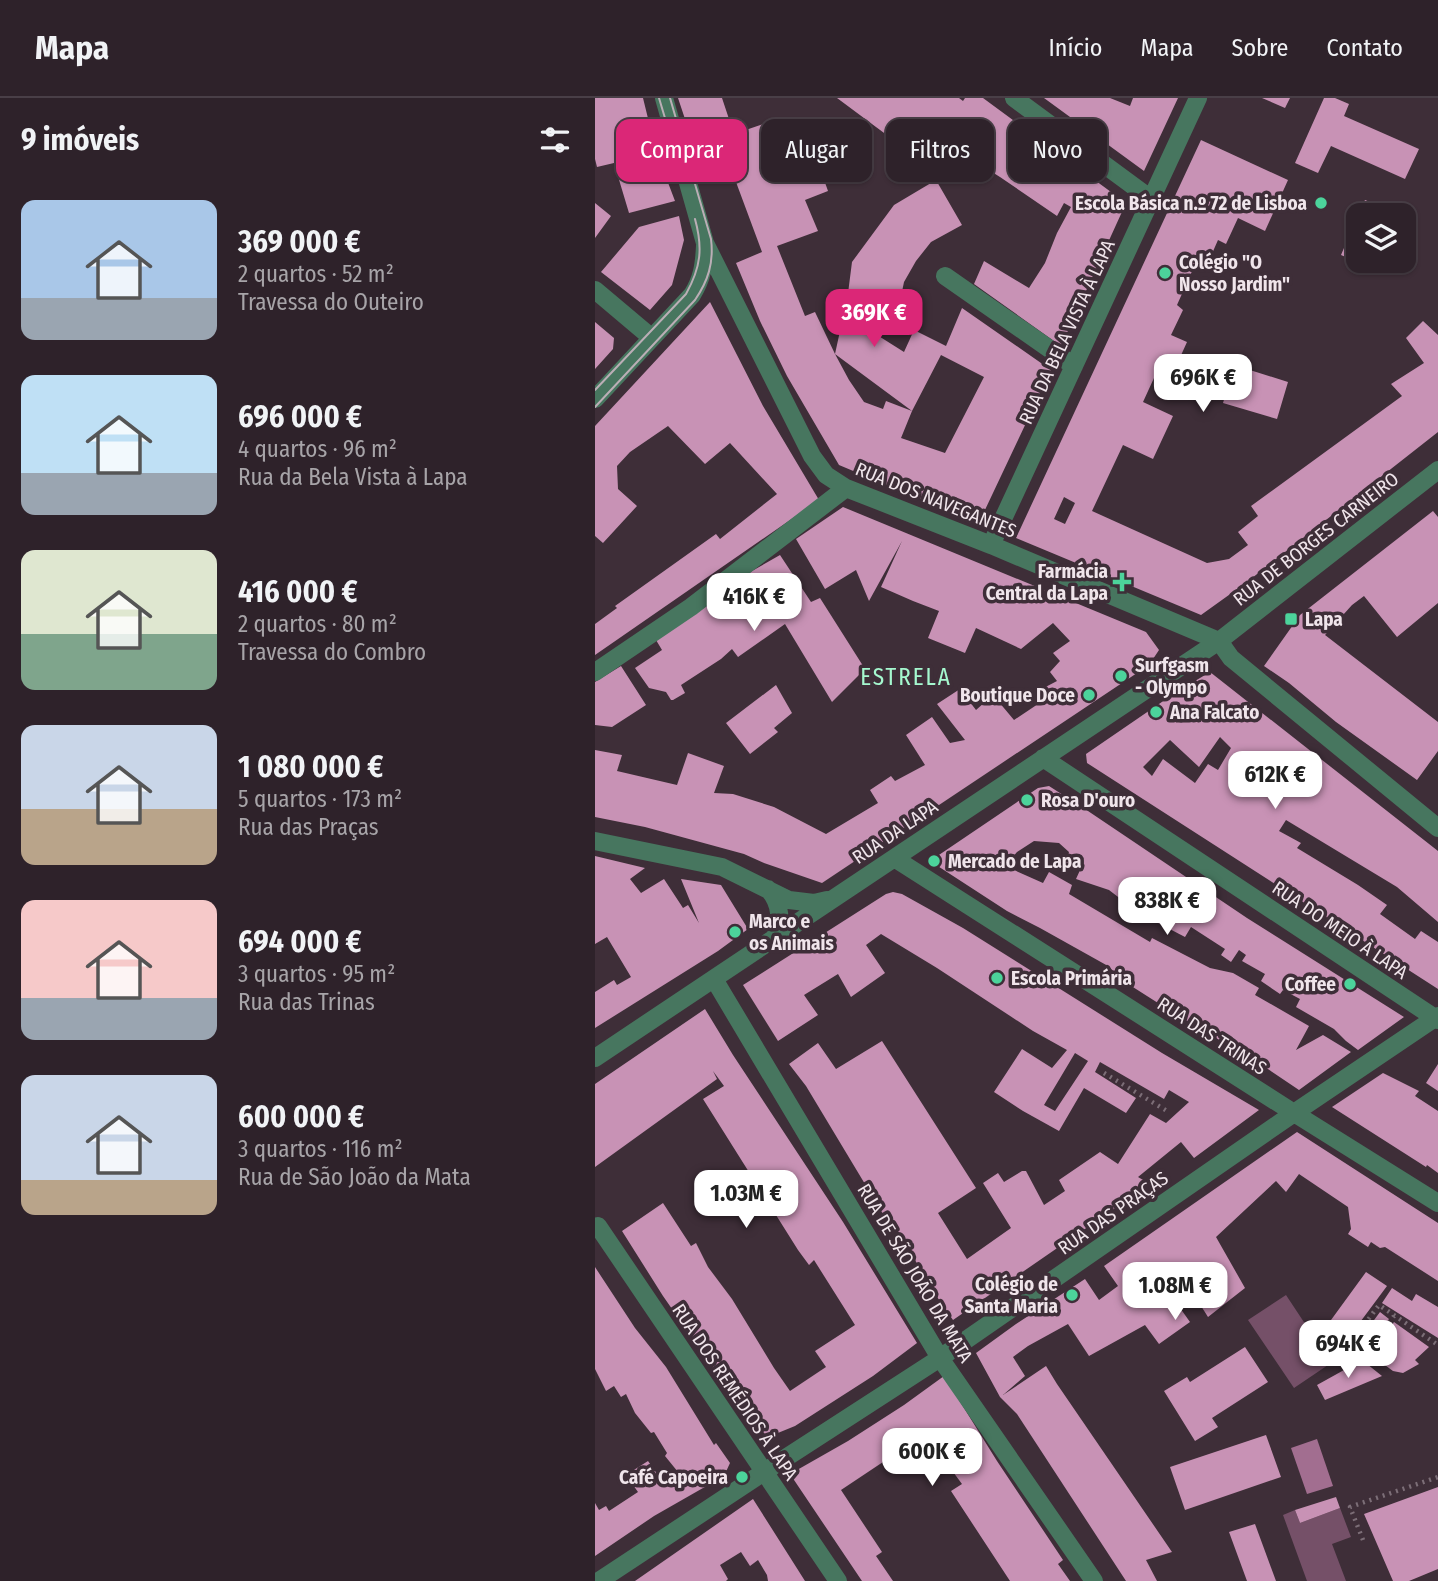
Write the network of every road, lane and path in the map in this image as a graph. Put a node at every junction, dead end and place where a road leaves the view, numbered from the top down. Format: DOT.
graph roads {
  1 [pos="664,98"];
  2 [pos="1014,98"];
  3 [pos="1198,98"];
  4 [pos="1151,199"];
  5 [pos="705,243"];
  6 [pos="945,276"];
  7 [pos="595,290"];
  8 [pos="652,338"];
  9 [pos="1074,366"];
  10 [pos="595,399"];
  11 [pos="1437,474"];
  12 [pos="846,488"];
  13 [pos="991,545"];
  14 [pos="1219,641"];
  15 [pos="595,672"];
  16 [pos="1043,758"];
  17 [pos="1438,828"];
  18 [pos="595,841"];
  19 [pos="894,858"];
  20 [pos="768,889"];
  21 [pos="840,894"];
  22 [pos="773,940"];
  23 [pos="714,979"];
  24 [pos="1437,1018"];
  25 [pos="595,1058"];
  26 [pos="1104,1073"];
  27 [pos="1167,1111"];
  28 [pos="1294,1113"];
  29 [pos="1438,1203"];
  30 [pos="598,1226"];
  31 [pos="1394,1316"];
  32 [pos="1356,1336"];
  33 [pos="1438,1345"];
  34 [pos="1373,1346"];
  35 [pos="940,1357"];
  36 [pos="764,1472"];
  37 [pos="1438,1477"];
  38 [pos="1363,1540"];
  39 [pos="599,1581"];
  40 [pos="838,1581"];
  41 [pos="1094,1581"];
  1 -- 5 [label="street, RUA DOS NAVEGANTES"];
  2 -- 4 [label="street"];
  3 -- 4 [label="street, RUA DA BELA VISTA À LAPA"];
  4 -- 9 [label="street, RUA DA BELA VISTA À LAPA"];
  5 -- 8 [label="street"];
  5 -- 12 [label="street, RUA DOS NAVEGANTES"];
  6 -- 9 [label="street"];
  7 -- 8 [label="street"];
  8 -- 10 [label="street"];
  9 -- 13 [label="street, RUA DA BELA VISTA À LAPA"];
  11 -- 14 [label="street, RUA DE BORGES CARNEIRO"];
  12 -- 13 [label="street, RUA DOS NAVEGANTES"];
  12 -- 15 [label="street"];
  13 -- 14 [label="street, RUA DOS NAVEGANTES"];
  14 -- 16 [label="street, RUA DA LAPA"];
  14 -- 17 [label="street"];
  16 -- 19 [label="street, RUA DA LAPA"];
  16 -- 24 [label="street, RUA DO MEIO À LAPA"];
  18 -- 20 [label="street"];
  19 -- 21 [label="street, RUA DA LAPA"];
  19 -- 28 [label="street, RUA DAS TRINAS"];
  20 -- 21 [label="street"];
  20 -- 22 [label="street"];
  21 -- 22 [label="street, RUA DA LAPA"];
  22 -- 23 [label="street, RUA DA LAPA"];
  23 -- 25 [label="street, RUA DA LAPA"];
  23 -- 35 [label="street, RUA DE SÃO JOÃO DA MATA"];
  24 -- 28 [label="street, RUA DAS PRAÇAS"];
  26 -- 27 [label="path"];
  28 -- 29 [label="street, RUA DAS TRINAS"];
  28 -- 35 [label="street, RUA DAS PRAÇAS"];
  30 -- 36 [label="street, RUA DOS REMÉDIOS À LAPA"];
  31 -- 32 [label="path"];
  31 -- 33 [label="path"];
  31 -- 34 [label="path"];
  35 -- 36 [label="street, RUA DAS PRAÇAS"];
  35 -- 41 [label="street, RUA DE SÃO JOÃO DA MATA"];
  36 -- 39 [label="street, RUA DAS PRAÇAS"];
  36 -- 40 [label="street, RUA DOS REMÉDIOS À LAPA"];
  37 -- 38 [label="path"];
}
